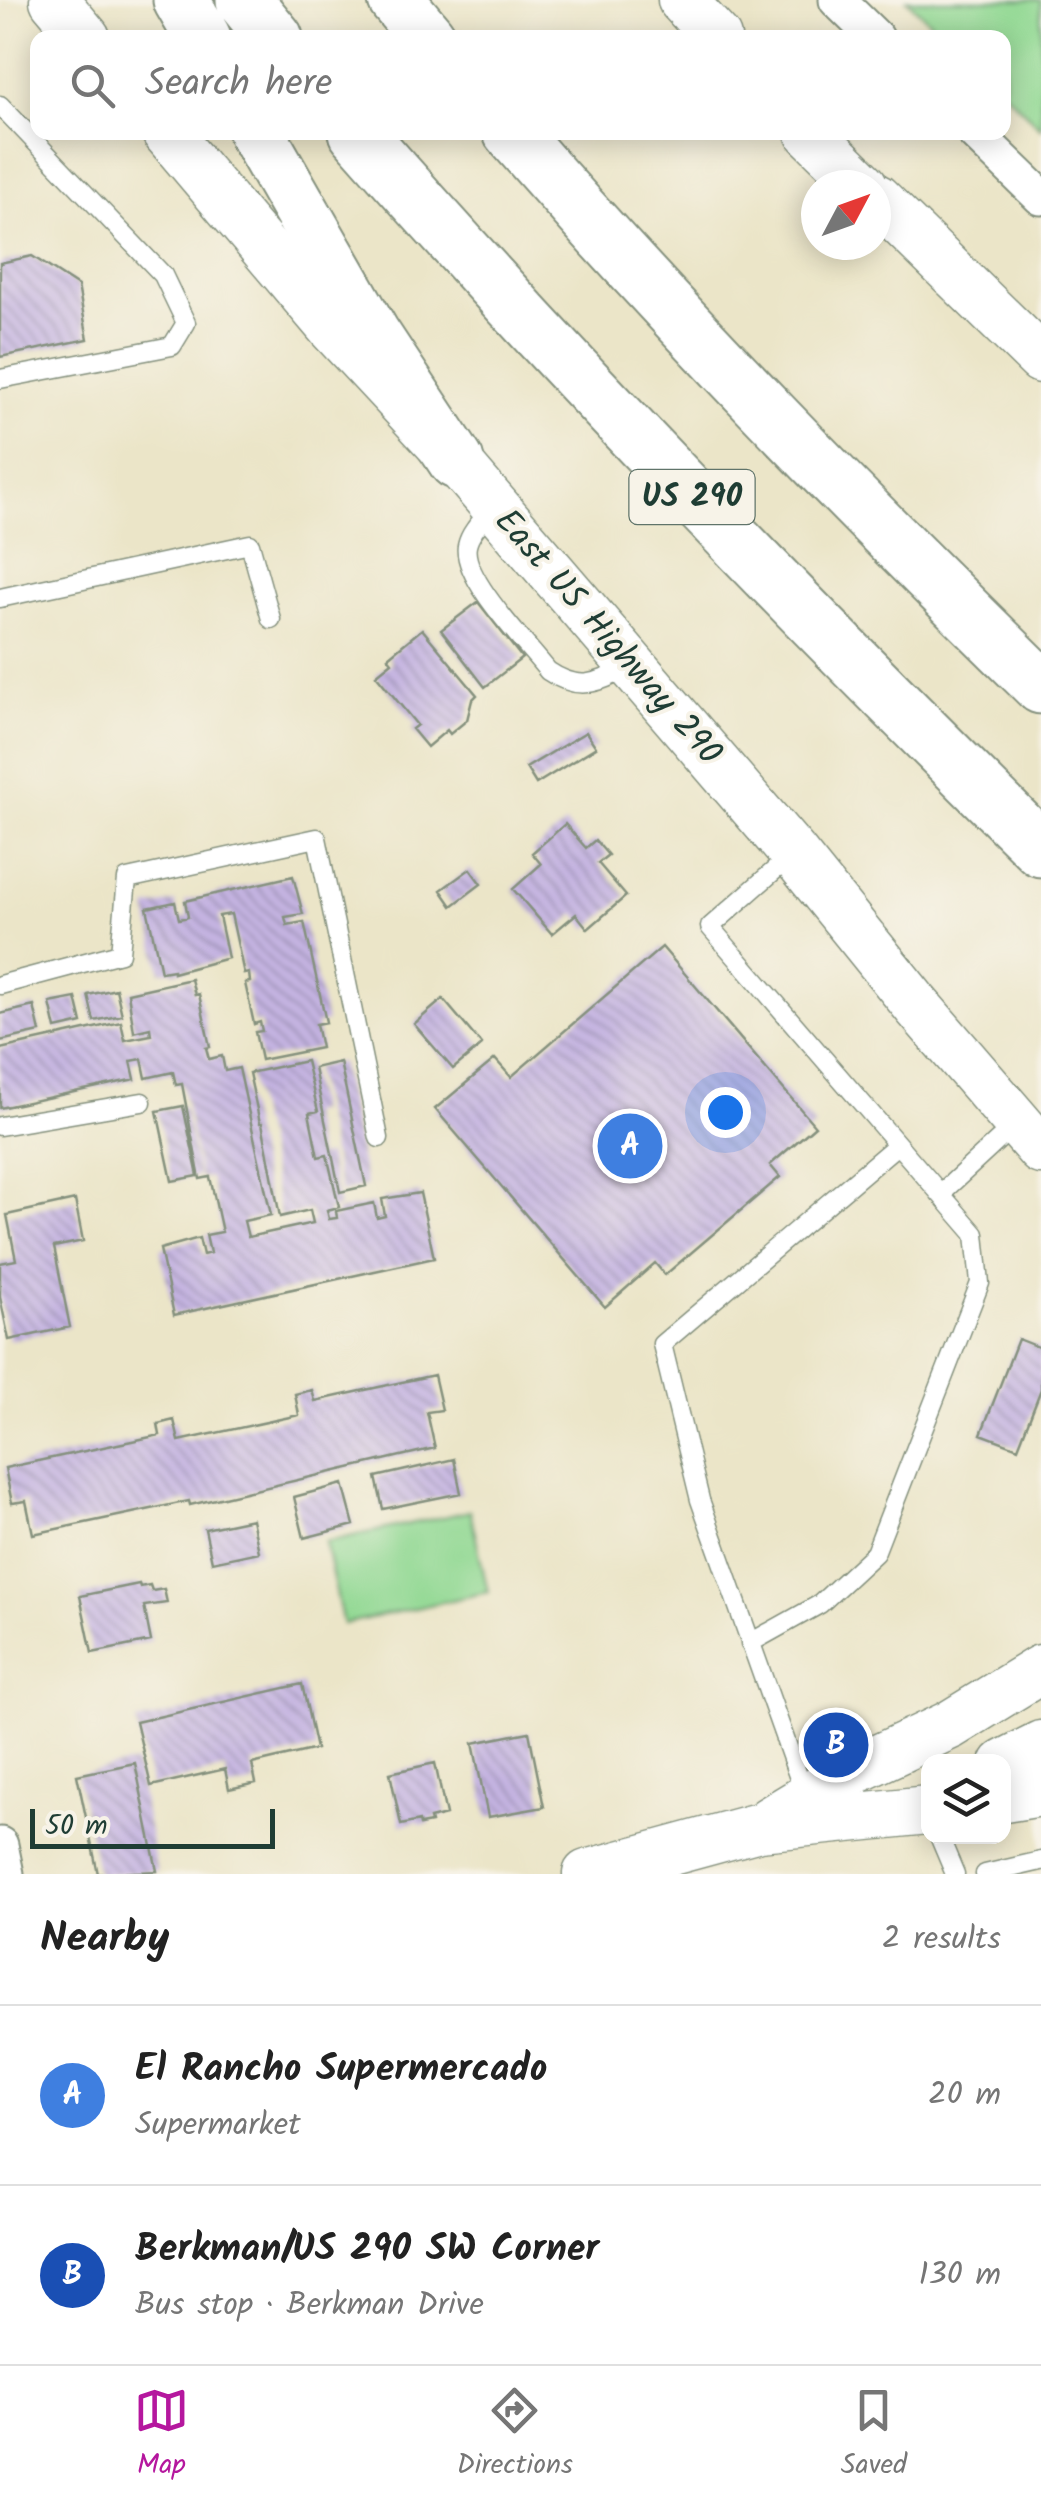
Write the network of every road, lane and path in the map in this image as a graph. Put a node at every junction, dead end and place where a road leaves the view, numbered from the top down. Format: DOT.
graph roads {
  1 [pos="54,0"];
  2 [pos="181,0"];
  3 [pos="244,0"];
  4 [pos="396,0"];
  5 [pos="682,0"];
  6 [pos="837,0"];
  7 [pos="79,30"];
  8 [pos="198,30"];
  9 [pos="268,30"];
  10 [pos="421,30"];
  11 [pos="710,30"];
  12 [pos="868,30"];
  13 [pos="0,104"];
  14 [pos="30,135"];
  15 [pos="35,140"];
  16 [pos="173,140"];
  17 [pos="261,140"];
  18 [pos="364,140"];
  19 [pos="519,140"];
  20 [pos="816,140"];
  21 [pos="982,140"];
  22 [pos="847,170"];
  23 [pos="1041,197"];
  24 [pos="891,213"];
  25 [pos="1041,359"];
  26 [pos="0,379"];
  27 [pos="456,462"];
  28 [pos="495,507"];
  29 [pos="0,598"];
  30 [pos="271,619"];
  31 [pos="630,667"];
  32 [pos="1041,686"];
  33 [pos="1041,849"];
  34 [pos="794,854"];
  35 [pos="0,985"];
  36 [pos="142,1102"];
  37 [pos="0,1126"];
  38 [pos="1029,1136"];
  39 [pos="379,1138"];
  40 [pos="897,1144"];
  41 [pos="940,1194"];
  42 [pos="750,1643"];
  43 [pos="1041,1669"];
  44 [pos="1041,1745"];
  45 [pos="1011,1760"];
  46 [pos="1041,1792"];
  47 [pos="1011,1797"];
  48 [pos="806,1798"];
  49 [pos="921,1817"];
  50 [pos="759,1827"];
  51 [pos="942,1844"];
  52 [pos="0,1845"];
  53 [pos="1041,1861"];
  54 [pos="635,1868"];
  55 [pos="6,1874"];
  56 [pos="587,1874"];
  57 [pos="955,1874"];
  58 [pos="985,1874"];
  1 -- 7 [label="main road"];
  2 -- 8 [label="highway"];
  3 -- 9 [label="highway"];
  4 -- 10 [label="highway"];
  5 -- 11 [label="main road"];
  6 -- 12 [label="street"];
  13 -- 14 [label="lane"];
  15 -- 26 [label="lane"];
  16 -- 27 [label="main road, East US Highway 290"];
  17 -- 27 [label="highway"];
  18 -- 33 [label="highway, US 290"];
  19 -- 32 [label="highway, US 290"];
  20 -- 22 [label="main road"];
  21 -- 23 [label="street"];
  24 -- 25 [label="main road"];
  27 -- 28 [label="main road, East US Highway 290"];
  28 -- 31 [label="main road, East US Highway 290"];
  28 -- 31 [label="lane"];
  29 -- 30 [label="lane"];
  31 -- 34 [label="main road, East US Highway 290"];
  34 -- 38 [label="main road, East US Highway 290"];
  34 -- 40 [label="lane"];
  35 -- 39 [label="lane"];
  36 -- 37 [label="lane"];
  38 -- 41 [label="lane"];
  40 -- 41 [label="lane"];
  40 -- 42 [label="lane"];
  41 -- 42 [label="lane"];
  42 -- 48 [label="lane"];
  43 -- 48 [label="main road"];
  44 -- 45 [label="main road"];
  46 -- 47 [label="main road"];
  48 -- 50 [label="main road"];
  49 -- 50 [label="main road"];
  50 -- 54 [label="main road"];
  51 -- 57 [label="lane"];
  52 -- 55 [label="street"];
  53 -- 58 [label="lane"];
  54 -- 56 [label="main road"];
}
